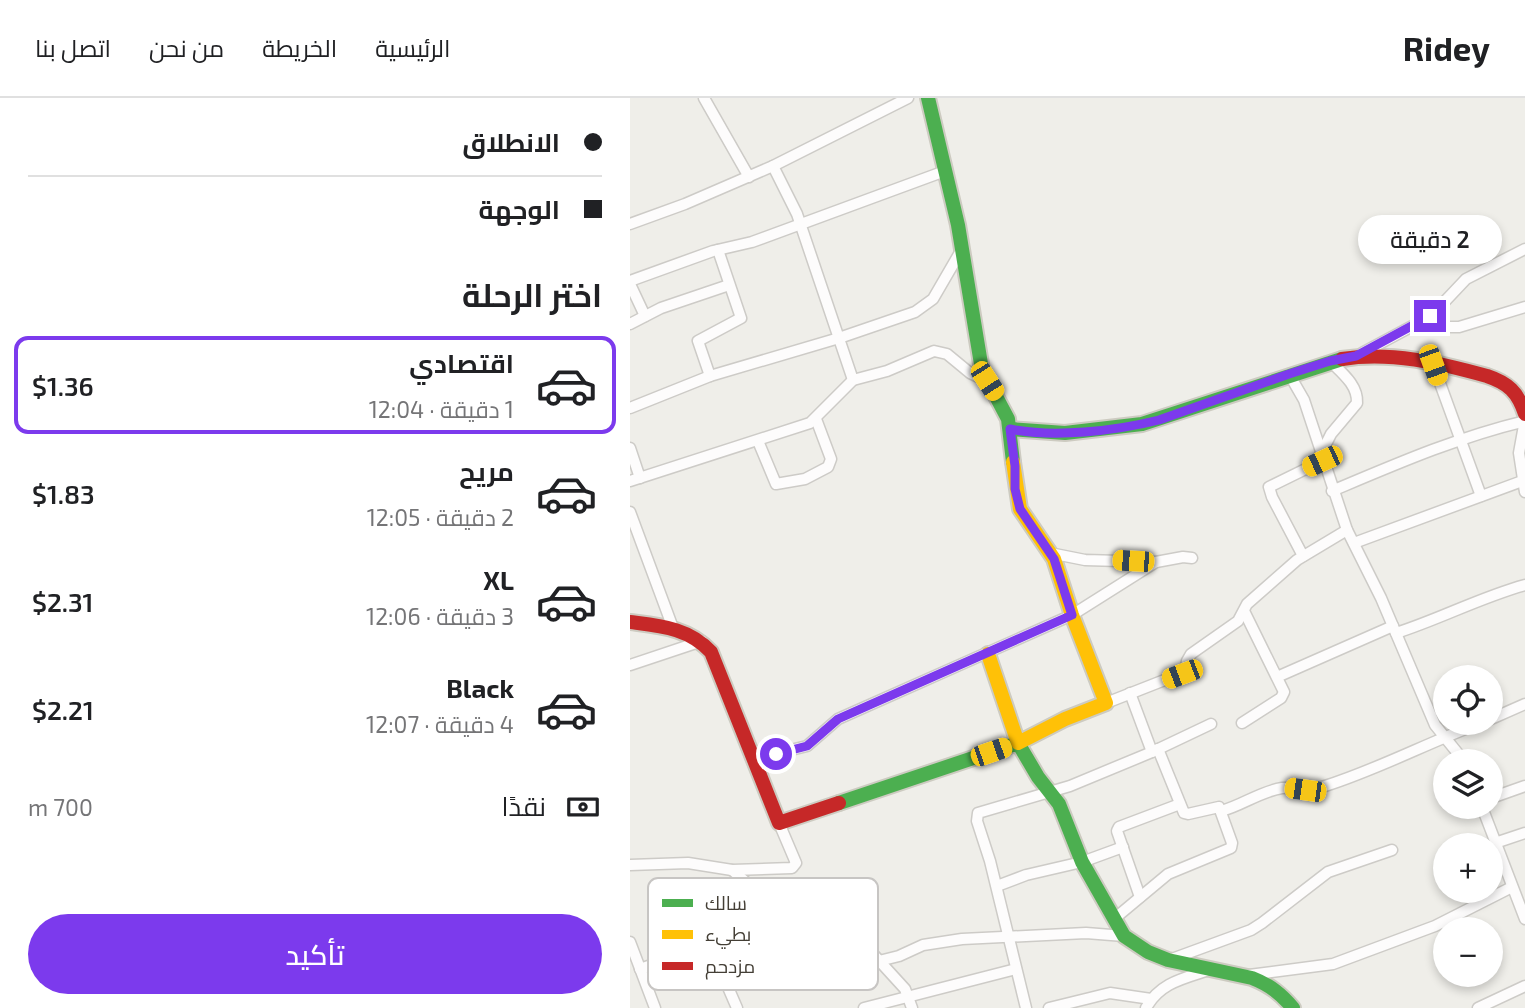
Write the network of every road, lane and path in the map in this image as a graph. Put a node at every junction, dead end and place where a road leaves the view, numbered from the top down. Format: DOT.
graph roads {
  1 [pos="908,98"];
  2 [pos="928,98"];
  3 [pos="708,99"];
  4 [pos="773,166"];
  5 [pos="945,171"];
  6 [pos="750,177"];
  7 [pos="800,223"];
  8 [pos="630,224"];
  9 [pos="962,249"];
  10 [pos="1525,249"];
  11 [pos="718,250"];
  12 [pos="630,283"];
  13 [pos="729,285"];
  14 [pos="1525,307"];
  15 [pos="645,316"];
  16 [pos="630,324"];
  17 [pos="1411,327"];
  18 [pos="839,338"];
  19 [pos="1356,356"];
  20 [pos="1330,361"];
  21 [pos="1433,365"];
  22 [pos="1289,374"];
  23 [pos="710,376"];
  24 [pos="853,380"];
  25 [pos="987,381"];
  26 [pos="1521,396"];
  27 [pos="630,408"];
  28 [pos="1525,414"];
  29 [pos="816,419"];
  30 [pos="1525,420"];
  31 [pos="1010,429"];
  32 [pos="1460,439"];
  33 [pos="758,441"];
  34 [pos="630,448"];
  35 [pos="1321,458"];
  36 [pos="635,480"];
  37 [pos="1524,480"];
  38 [pos="1332,491"];
  39 [pos="1525,492"];
  40 [pos="1481,496"];
  41 [pos="630,512"];
  42 [pos="1347,530"];
  43 [pos="1354,543"];
  44 [pos="1050,553"];
  45 [pos="1303,556"];
  46 [pos="1192,558"];
  47 [pos="1156,562"];
  48 [pos="1525,585"];
  49 [pos="1244,611"];
  50 [pos="1072,615"];
  51 [pos="630,622"];
  52 [pos="673,628"];
  53 [pos="1395,629"];
  54 [pos="702,641"];
  55 [pos="988,654"];
  56 [pos="630,665"];
  57 [pos="1277,677"];
  58 [pos="1130,693"];
  59 [pos="1105,703"];
  60 [pos="1525,704"];
  61 [pos="1503,714"];
  62 [pos="1242,723"];
  63 [pos="1211,724"];
  64 [pos="1449,735"];
  65 [pos="1443,737"];
  66 [pos="1018,743"];
  67 [pos="1454,749"];
  68 [pos="1155,750"];
  69 [pos="754,759"];
  70 [pos="1525,786"];
  71 [pos="1050,790"];
  72 [pos="1503,794"];
  73 [pos="1180,804"];
  74 [pos="1221,811"];
  75 [pos="779,823"];
  76 [pos="1525,833"];
  77 [pos="1503,840"];
  78 [pos="1123,847"];
  79 [pos="1392,850"];
  80 [pos="1082,862"];
  81 [pos="630,865"];
  82 [pos="1503,865"];
  83 [pos="732,870"];
  84 [pos="741,878"];
  85 [pos="996,886"];
  86 [pos="1511,887"];
  87 [pos="1140,897"];
  88 [pos="1114,919"];
  89 [pos="1525,919"];
  90 [pos="1008,936"];
  91 [pos="1124,936"];
  92 [pos="630,942"];
  93 [pos="1168,960"];
  94 [pos="879,961"];
  95 [pos="648,966"];
  96 [pos="640,969"];
  97 [pos="1016,970"];
  98 [pos="1209,970"];
  99 [pos="1244,976"];
  100 [pos="1525,986"];
  101 [pos="648,990"];
  102 [pos="648,990"];
  103 [pos="730,990"];
  104 [pos="909,996"];
  105 [pos="1149,1003"];
  106 [pos="655,1008"];
  107 [pos="737,1008"];
  108 [pos="864,1008"];
  109 [pos="912,1008"];
  110 [pos="1026,1008"];
  111 [pos="1049,1008"];
  112 [pos="1293,1008"];
  113 [pos="1478,1008"];
  1 -- 4 [label="street"];
  2 -- 5 [label="street"];
  3 -- 6 [label="street"];
  4 -- 6 [label="street"];
  4 -- 7 [label="street"];
  5 -- 7 [label="street"];
  5 -- 9 [label="street"];
  6 -- 8 [label="street"];
  7 -- 11 [label="street"];
  7 -- 18 [label="street"];
  9 -- 18 [label="street"];
  9 -- 25 [label="street"];
  10 -- 17 [label="street"];
  11 -- 12 [label="street"];
  11 -- 13 [label="street"];
  12 -- 15 [label="street"];
  13 -- 15 [label="street"];
  13 -- 23 [label="street"];
  14 -- 17 [label="street"];
  15 -- 16 [label="street"];
  17 -- 19 [label="street"];
  18 -- 23 [label="street"];
  18 -- 24 [label="street"];
  19 -- 20 [label="street"];
  19 -- 21 [label="street"];
  20 -- 22 [label="street"];
  20 -- 35 [label="street"];
  21 -- 26 [label="street"];
  21 -- 32 [label="street"];
  22 -- 31 [label="street"];
  22 -- 35 [label="street"];
  23 -- 27 [label="street"];
  24 -- 25 [label="street"];
  24 -- 29 [label="street"];
  25 -- 31 [label="street"];
  26 -- 28 [label="street"];
  29 -- 33 [label="street"];
  29 -- 33 [label="street"];
  30 -- 32 [label="street"];
  30 -- 37 [label="street"];
  31 -- 44 [label="street"];
  32 -- 38 [label="street"];
  32 -- 40 [label="street"];
  33 -- 36 [label="street"];
  34 -- 36 [label="street"];
  35 -- 38 [label="street"];
  35 -- 45 [label="street"];
  37 -- 39 [label="street"];
  37 -- 40 [label="street"];
  38 -- 42 [label="street"];
  40 -- 43 [label="street"];
  41 -- 52 [label="street"];
  42 -- 43 [label="street"];
  42 -- 45 [label="street"];
  43 -- 53 [label="street"];
  44 -- 47 [label="street"];
  44 -- 50 [label="street"];
  45 -- 49 [label="street"];
  46 -- 47 [label="street"];
  47 -- 50 [label="street"];
  48 -- 53 [label="street"];
  49 -- 57 [label="street"];
  49 -- 58 [label="street"];
  50 -- 55 [label="street"];
  50 -- 59 [label="street"];
  51 -- 52 [label="street"];
  52 -- 54 [label="street"];
  53 -- 57 [label="street"];
  53 -- 65 [label="street"];
  54 -- 56 [label="street"];
  54 -- 69 [label="street"];
  55 -- 66 [label="street"];
  55 -- 69 [label="street"];
  57 -- 62 [label="street"];
  58 -- 59 [label="street"];
  58 -- 68 [label="street"];
  59 -- 66 [label="street"];
  60 -- 61 [label="street"];
  63 -- 68 [label="street"];
  64 -- 65 [label="street"];
  65 -- 67 [label="street"];
  65 -- 74 [label="street"];
  66 -- 71 [label="street"];
  66 -- 75 [label="street"];
  68 -- 71 [label="street"];
  68 -- 73 [label="street"];
  69 -- 75 [label="street"];
  70 -- 72 [label="street"];
  71 -- 80 [label="street"];
  71 -- 85 [label="street"];
  73 -- 74 [label="street"];
  73 -- 78 [label="street"];
  74 -- 87 [label="street"];
  75 -- 83 [label="street"];
  76 -- 77 [label="street"];
  78 -- 80 [label="street"];
  78 -- 87 [label="street"];
  79 -- 93 [label="street"];
  80 -- 85 [label="street"];
  80 -- 88 [label="street"];
  81 -- 83 [label="street"];
  82 -- 86 [label="street"];
  83 -- 84 [label="street"];
  85 -- 90 [label="street"];
  86 -- 89 [label="street"];
  86 -- 99 [label="street"];
  87 -- 88 [label="street"];
  88 -- 91 [label="street"];
  90 -- 91 [label="street"];
  90 -- 94 [label="street"];
  90 -- 97 [label="street"];
  91 -- 93 [label="street"];
  92 -- 96 [label="street"];
  93 -- 98 [label="street"];
  94 -- 104 [label="street"];
  95 -- 96 [label="street"];
  96 -- 102 [label="street"];
  97 -- 104 [label="street"];
  97 -- 110 [label="street"];
  98 -- 99 [label="street"];
  98 -- 105 [label="street"];
  99 -- 112 [label="street"];
  100 -- 113 [label="street"];
  101 -- 106 [label="street"];
  103 -- 107 [label="street"];
  104 -- 108 [label="street"];
  104 -- 109 [label="street"];
  105 -- 111 [label="street"];
}
